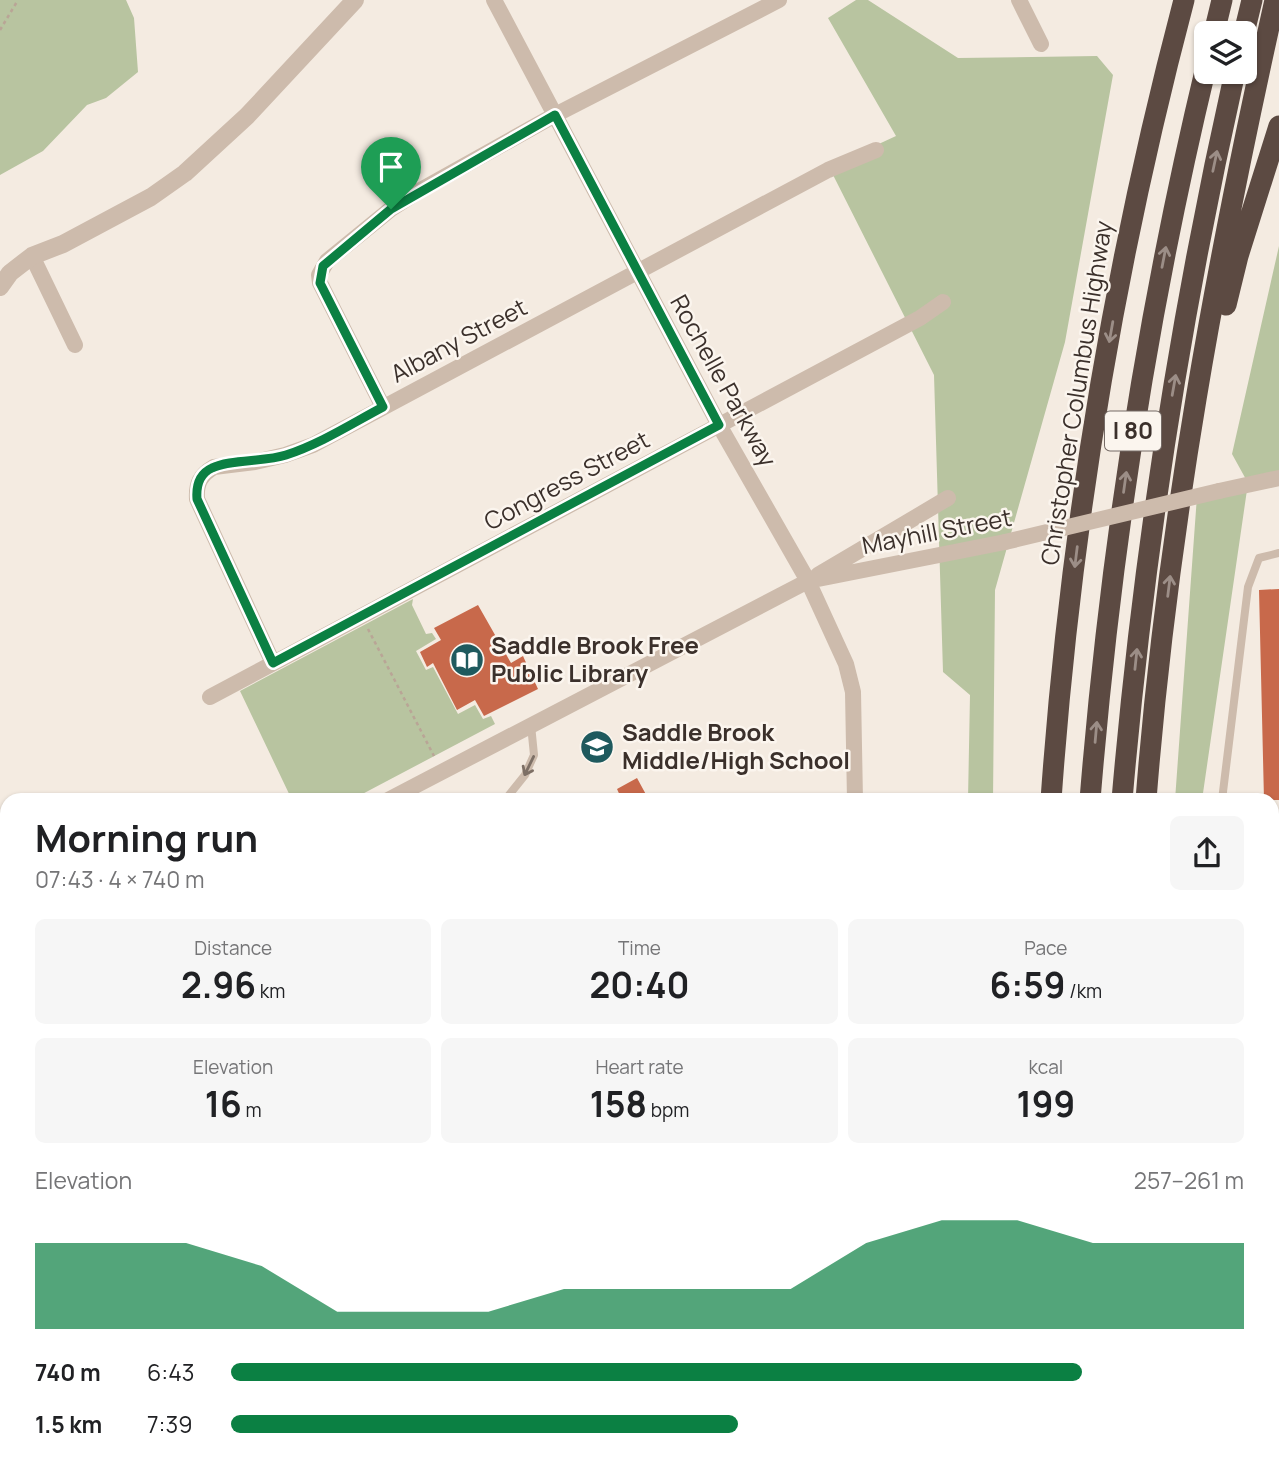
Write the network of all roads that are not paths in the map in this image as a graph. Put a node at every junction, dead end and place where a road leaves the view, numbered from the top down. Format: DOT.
graph roads {
  1 [pos="355,0"];
  2 [pos="494,0"];
  3 [pos="779,0"];
  4 [pos="1019,0"];
  5 [pos="1171,0"];
  6 [pos="1184,0"];
  7 [pos="1222,0"];
  8 [pos="1252,0"];
  9 [pos="1275,0"];
  10 [pos="1217,21"];
  11 [pos="1247,21"];
  12 [pos="1041,44"];
  13 [pos="1202,84"];
  14 [pos="1232,84"];
  15 [pos="555,115"];
  16 [pos="1154,121"];
  17 [pos="1279,127"];
  18 [pos="876,150"];
  19 [pos="32,256"];
  20 [pos="638,271"];
  21 [pos="0,287"];
  22 [pos="943,302"];
  23 [pos="75,345"];
  24 [pos="1199,380"];
  25 [pos="383,407"];
  26 [pos="719,425"];
  27 [pos="1279,478"];
  28 [pos="948,498"];
  29 [pos="1279,554"];
  30 [pos="808,581"];
  31 [pos="273,663"];
  32 [pos="210,697"];
  33 [pos="531,725"];
  34 [pos="401,793"];
  35 [pos="511,793"];
  36 [pos="855,793"];
  37 [pos="1052,793"];
  38 [pos="1091,793"];
  39 [pos="1123,793"];
  40 [pos="1147,793"];
  41 [pos="1223,793"];
  1 -- 19 [label="street"];
  2 -- 15 [label="street, Rochelle Parkway"];
  3 -- 15 [label="street"];
  4 -- 12 [label="street"];
  5 -- 16 [label="highway"];
  6 -- 16 [label="highway, Christopher Columbus Highway / I 80"];
  7 -- 10 [label="highway"];
  8 -- 11 [label="highway"];
  9 -- 24 [label="highway"];
  38 -- 13 [label="highway, I 80, one-way"];
  39 -- 14 [label="highway, I 80, one-way"];
  15 -- 20 [label="street, Rochelle Parkway"];
  15 -- 25 [label="street"];
  16 -- 37 [label="highway, Christopher Columbus Highway / I 80, one-way"];
  17 -- 24 [label="highway"];
  18 -- 20 [label="street, Albany Street"];
  19 -- 21 [label="street"];
  19 -- 23 [label="street"];
  20 -- 25 [label="street, Albany Street"];
  20 -- 26 [label="street, Rochelle Parkway"];
  22 -- 26 [label="street, Congress Street"];
  40 -- 24 [label="highway, one-way"];
  25 -- 31 [label="street, Albany Street"];
  26 -- 30 [label="street, Rochelle Parkway"];
  26 -- 31 [label="street, Congress Street"];
  27 -- 30 [label="street, Mayhill Street, bridge"];
  28 -- 30 [label="street, Mayhill Street"];
  29 -- 41 [label="lane"];
  30 -- 33 [label="street, Mayhill Street"];
  30 -- 36 [label="street, Rochelle Parkway"];
  31 -- 32 [label="street, Congress Street"];
  33 -- 34 [label="street, Mayhill Street"];
  33 -- 35 [label="lane, one-way"];
}
